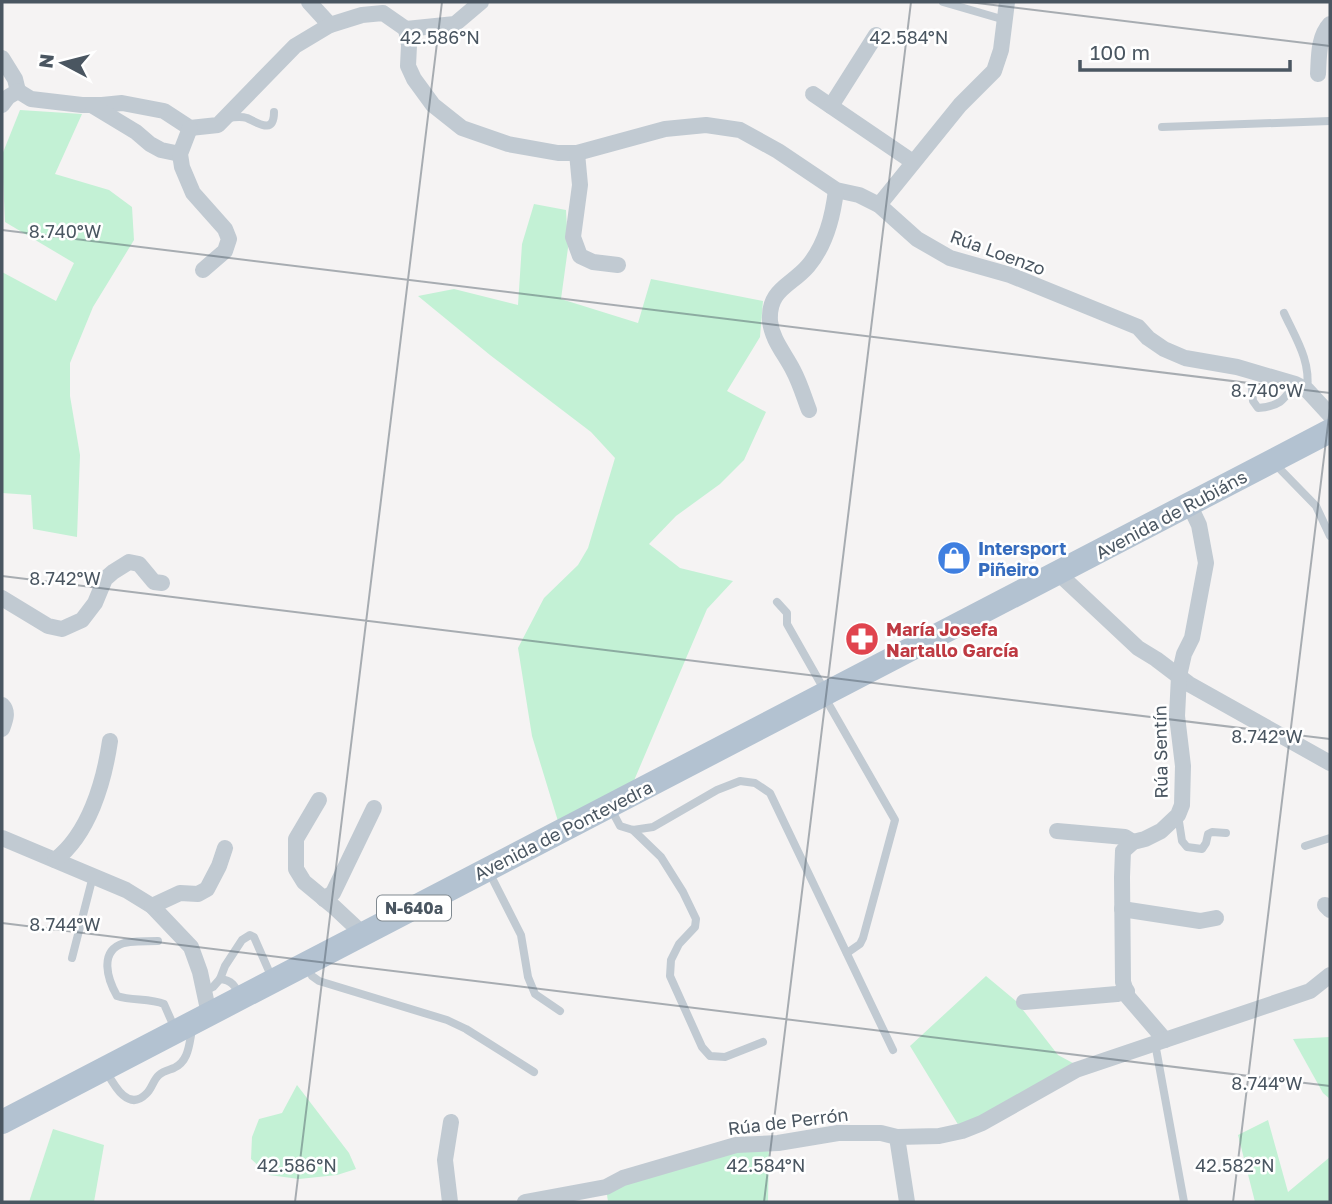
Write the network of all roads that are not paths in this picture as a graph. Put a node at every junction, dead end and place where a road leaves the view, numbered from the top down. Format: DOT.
graph roads {
  1 [pos="309,2"];
  2 [pos="481,2"];
  3 [pos="943,2"];
  4 [pos="1007,2"];
  5 [pos="1004,20"];
  6 [pos="1330,24"];
  7 [pos="330,25"];
  8 [pos="406,29"];
  9 [pos="876,35"];
  10 [pos="2,58"];
  11 [pos="1318,74"];
  12 [pos="18,91"];
  13 [pos="813,94"];
  14 [pos="2,105"];
  15 [pos="91,105"];
  16 [pos="831,106"];
  17 [pos="274,112"];
  18 [pos="225,118"];
  19 [pos="1330,121"];
  20 [pos="1162,127"];
  21 [pos="190,128"];
  22 [pos="577,153"];
  23 [pos="180,154"];
  24 [pos="913,162"];
  25 [pos="836,190"];
  26 [pos="879,205"];
  27 [pos="618,265"];
  28 [pos="203,270"];
  29 [pos="1284,313"];
  30 [pos="1301,387"];
  31 [pos="1252,390"];
  32 [pos="809,410"];
  33 [pos="1330,415"];
  34 [pos="1330,431"];
  35 [pos="1272,461"];
  36 [pos="1189,504"];
  37 [pos="1330,536"];
  38 [pos="1058,573"];
  39 [pos="162,583"];
  40 [pos="2,598"];
  41 [pos="777,602"];
  42 [pos="1179,676"];
  43 [pos="825,694"];
  44 [pos="2,705"];
  45 [pos="2,729"];
  46 [pos="110,741"];
  47 [pos="1330,763"];
  48 [pos="319,800"];
  49 [pos="610,806"];
  50 [pos="374,808"];
  51 [pos="1178,815"];
  52 [pos="633,830"];
  53 [pos="1057,831"];
  54 [pos="1226,833"];
  55 [pos="2,838"];
  56 [pos="1330,838"];
  57 [pos="1133,842"];
  58 [pos="1306,846"];
  59 [pos="225,848"];
  60 [pos="55,860"];
  61 [pos="488,869"];
  62 [pos="93,876"];
  63 [pos="324,899"];
  64 [pos="152,906"];
  65 [pos="1122,909"];
  66 [pos="1216,918"];
  67 [pos="363,934"];
  68 [pos="158,941"];
  69 [pos="847,953"];
  70 [pos="72,958"];
  71 [pos="305,964"];
  72 [pos="1330,975"];
  73 [pos="220,979"];
  74 [pos="274,981"];
  75 [pos="1127,991"];
  76 [pos="241,998"];
  77 [pos="1024,1002"];
  78 [pos="560,1011"];
  79 [pos="195,1015"];
  80 [pos="1160,1041"];
  81 [pos="763,1042"];
  82 [pos="893,1050"];
  83 [pos="104,1069"];
  84 [pos="534,1072"];
  85 [pos="2,1122"];
  86 [pos="451,1122"];
  87 [pos="897,1137"];
  88 [pos="607,1195"];
  89 [pos="450,1202"];
  90 [pos="525,1202"];
  91 [pos="907,1202"];
  92 [pos="1184,1202"];
  1 -- 7 [label="street"];
  2 -- 8 [label="street"];
  3 -- 5 [label="lane"];
  4 -- 5 [label="street"];
  5 -- 24 [label="street"];
  6 -- 11 [label="street"];
  7 -- 8 [label="street"];
  7 -- 18 [label="street"];
  8 -- 22 [label="street, Rúa Loenzo"];
  9 -- 16 [label="street"];
  10 -- 12 [label="street"];
  12 -- 14 [label="street"];
  12 -- 15 [label="street"];
  13 -- 16 [label="street"];
  15 -- 21 [label="street"];
  15 -- 23 [label="street"];
  16 -- 24 [label="street"];
  17 -- 18 [label="lane"];
  18 -- 21 [label="street"];
  19 -- 20 [label="lane"];
  21 -- 23 [label="street"];
  22 -- 25 [label="street, Rúa Loenzo"];
  22 -- 27 [label="street"];
  23 -- 28 [label="street"];
  24 -- 26 [label="street"];
  25 -- 26 [label="street, Rúa Loenzo"];
  25 -- 32 [label="street"];
  26 -- 30 [label="street, Rúa Loenzo"];
  29 -- 30 [label="lane"];
  30 -- 31 [label="lane"];
  30 -- 33 [label="street"];
  34 -- 35 [label="main road, Avenida de Rubiáns / N-640a"];
  35 -- 36 [label="main road, Avenida de Rubiáns / N-640a"];
  35 -- 37 [label="lane"];
  36 -- 38 [label="main road, Avenida de Rubiáns / N-640a"];
  36 -- 42 [label="street, Rúa Sentín"];
  38 -- 42 [label="street"];
  38 -- 43 [label="main road, Avenida de Rubiáns / N-640a"];
  39 -- 40 [label="street"];
  41 -- 43 [label="lane"];
  42 -- 47 [label="street"];
  42 -- 51 [label="street, Rúa Sentín"];
  43 -- 49 [label="main road, Avenida de Pontevedra / N-640a"];
  43 -- 69 [label="lane"];
  44 -- 45 [label="street"];
  46 -- 60 [label="street"];
  48 -- 63 [label="street"];
  49 -- 52 [label="lane"];
  49 -- 61 [label="main road, Avenida de Pontevedra / N-640a"];
  50 -- 63 [label="street"];
  51 -- 54 [label="lane"];
  51 -- 57 [label="street, Rúa Sentín"];
  52 -- 69 [label="lane"];
  52 -- 81 [label="lane"];
  53 -- 57 [label="street"];
  55 -- 60 [label="street"];
  56 -- 58 [label="lane"];
  57 -- 65 [label="street"];
  59 -- 64 [label="street"];
  60 -- 62 [label="street"];
  61 -- 67 [label="main road, Avenida de Pontevedra / N-640a"];
  61 -- 78 [label="lane"];
  62 -- 64 [label="street"];
  62 -- 70 [label="lane"];
  63 -- 67 [label="street"];
  64 -- 79 [label="street"];
  65 -- 66 [label="street"];
  65 -- 75 [label="street"];
  67 -- 71 [label="main road, Avenida de Pontevedra / N-640a"];
  68 -- 79 [label="lane"];
  69 -- 82 [label="lane"];
  71 -- 74 [label="main road, Avenida de Pontevedra / N-640a"];
  71 -- 84 [label="lane"];
  72 -- 80 [label="street"];
  73 -- 74 [label="lane"];
  73 -- 76 [label="lane"];
  73 -- 79 [label="lane"];
  74 -- 76 [label="main road, Avenida de Pontevedra / N-640a"];
  75 -- 77 [label="street"];
  75 -- 80 [label="street"];
  76 -- 79 [label="main road, Avenida de Pontevedra / N-640a"];
  79 -- 83 [label="main road, Avenida de Pontevedra / N-640a"];
  79 -- 83 [label="lane"];
  80 -- 87 [label="street, Rúa de Perrón"];
  80 -- 92 [label="lane"];
  83 -- 85 [label="main road, Avenida de Pontevedra / N-640a"];
  86 -- 89 [label="street"];
  87 -- 88 [label="street, Rúa de Perrón"];
  87 -- 91 [label="street"];
  88 -- 90 [label="street, Rúa de Perrón"];
}
